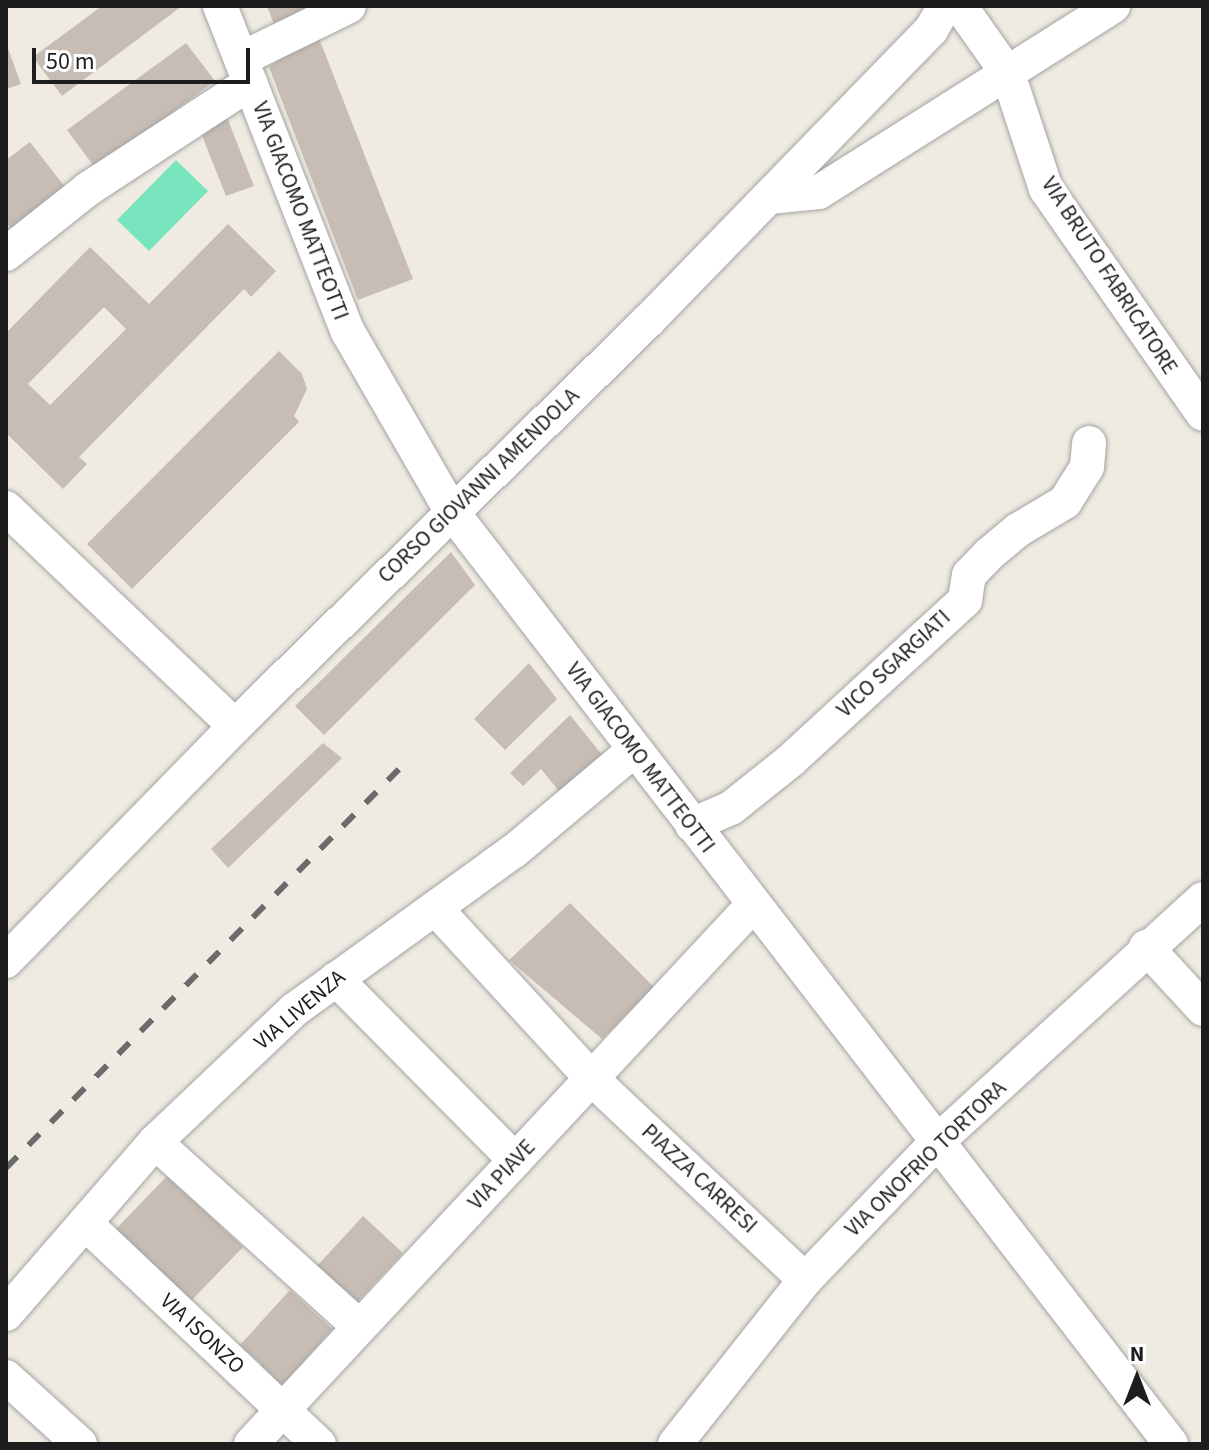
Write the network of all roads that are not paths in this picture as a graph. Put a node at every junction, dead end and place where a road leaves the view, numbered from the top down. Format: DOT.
graph roads {
  1 [pos="220,6"];
  2 [pos="349,6"];
  3 [pos="945,6"];
  4 [pos="960,6"];
  5 [pos="1113,6"];
  6 [pos="245,71"];
  7 [pos="1008,74"];
  8 [pos="769,197"];
  9 [pos="6,254"];
  10 [pos="1203,414"];
  11 [pos="1089,443"];
  12 [pos="6,508"];
  13 [pos="452,512"];
  14 [pos="235,726"];
  15 [pos="634,750"];
  16 [pos="692,825"];
  17 [pos="1203,899"];
  18 [pos="752,906"];
  19 [pos="435,908"];
  20 [pos="1146,947"];
  21 [pos="6,961"];
  22 [pos="336,979"];
  23 [pos="1203,1009"];
  24 [pos="592,1079"];
  25 [pos="939,1140"];
  26 [pos="155,1142"];
  27 [pos="515,1160"];
  28 [pos="85,1223"];
  29 [pos="805,1280"];
  30 [pos="6,1314"];
  31 [pos="360,1327"];
  32 [pos="6,1377"];
  33 [pos="283,1410"];
  34 [pos="686,1440"];
  35 [pos="80,1444"];
  36 [pos="251,1444"];
  37 [pos="319,1444"];
  38 [pos="1171,1444"];
  1 -- 6 [label="street, VIA GIACOMO MATTEOTTI"];
  2 -- 6 [label="street"];
  3 -- 8 [label="street, CORSO GIOVANNI AMENDOLA"];
  4 -- 7 [label="street, VIA BRUTO FABRICATORE"];
  5 -- 7 [label="street"];
  6 -- 9 [label="street"];
  6 -- 13 [label="street, VIA GIACOMO MATTEOTTI"];
  7 -- 8 [label="street"];
  7 -- 10 [label="street, VIA BRUTO FABRICATORE"];
  8 -- 13 [label="street, CORSO GIOVANNI AMENDOLA"];
  11 -- 16 [label="street, VICO SGARGIATI"];
  12 -- 14 [label="street"];
  13 -- 14 [label="street, CORSO GIOVANNI AMENDOLA"];
  13 -- 15 [label="street, VIA GIACOMO MATTEOTTI"];
  14 -- 21 [label="street, CORSO GIOVANNI AMENDOLA"];
  15 -- 16 [label="street, VIA GIACOMO MATTEOTTI"];
  15 -- 19 [label="street, VIA LIVENZA"];
  16 -- 18 [label="street, VIA GIACOMO MATTEOTTI"];
  17 -- 20 [label="street, VIA ONOFRIO TORTORA"];
  18 -- 24 [label="street, VIA PIAVE"];
  18 -- 25 [label="street, VIA GIACOMO MATTEOTTI"];
  19 -- 22 [label="street, VIA LIVENZA"];
  19 -- 24 [label="street, PIAZZA CARRESI"];
  20 -- 23 [label="street"];
  20 -- 25 [label="street, VIA ONOFRIO TORTORA"];
  22 -- 26 [label="street, VIA LIVENZA"];
  22 -- 27 [label="street"];
  24 -- 27 [label="street, VIA PIAVE"];
  24 -- 29 [label="street, PIAZZA CARRESI"];
  25 -- 29 [label="street, VIA ONOFRIO TORTORA"];
  25 -- 38 [label="street, VIA GIACOMO MATTEOTTI"];
  26 -- 28 [label="street, VIA LIVENZA"];
  26 -- 31 [label="street"];
  27 -- 31 [label="street, VIA PIAVE"];
  28 -- 30 [label="street, VIA LIVENZA"];
  28 -- 33 [label="street, VIA ISONZO"];
  29 -- 34 [label="street, VIA ONOFRIO TORTORA"];
  31 -- 33 [label="street, VIA PIAVE"];
  32 -- 35 [label="street"];
  33 -- 36 [label="street, VIA PIAVE"];
  33 -- 37 [label="street, VIA ISONZO"];
}
